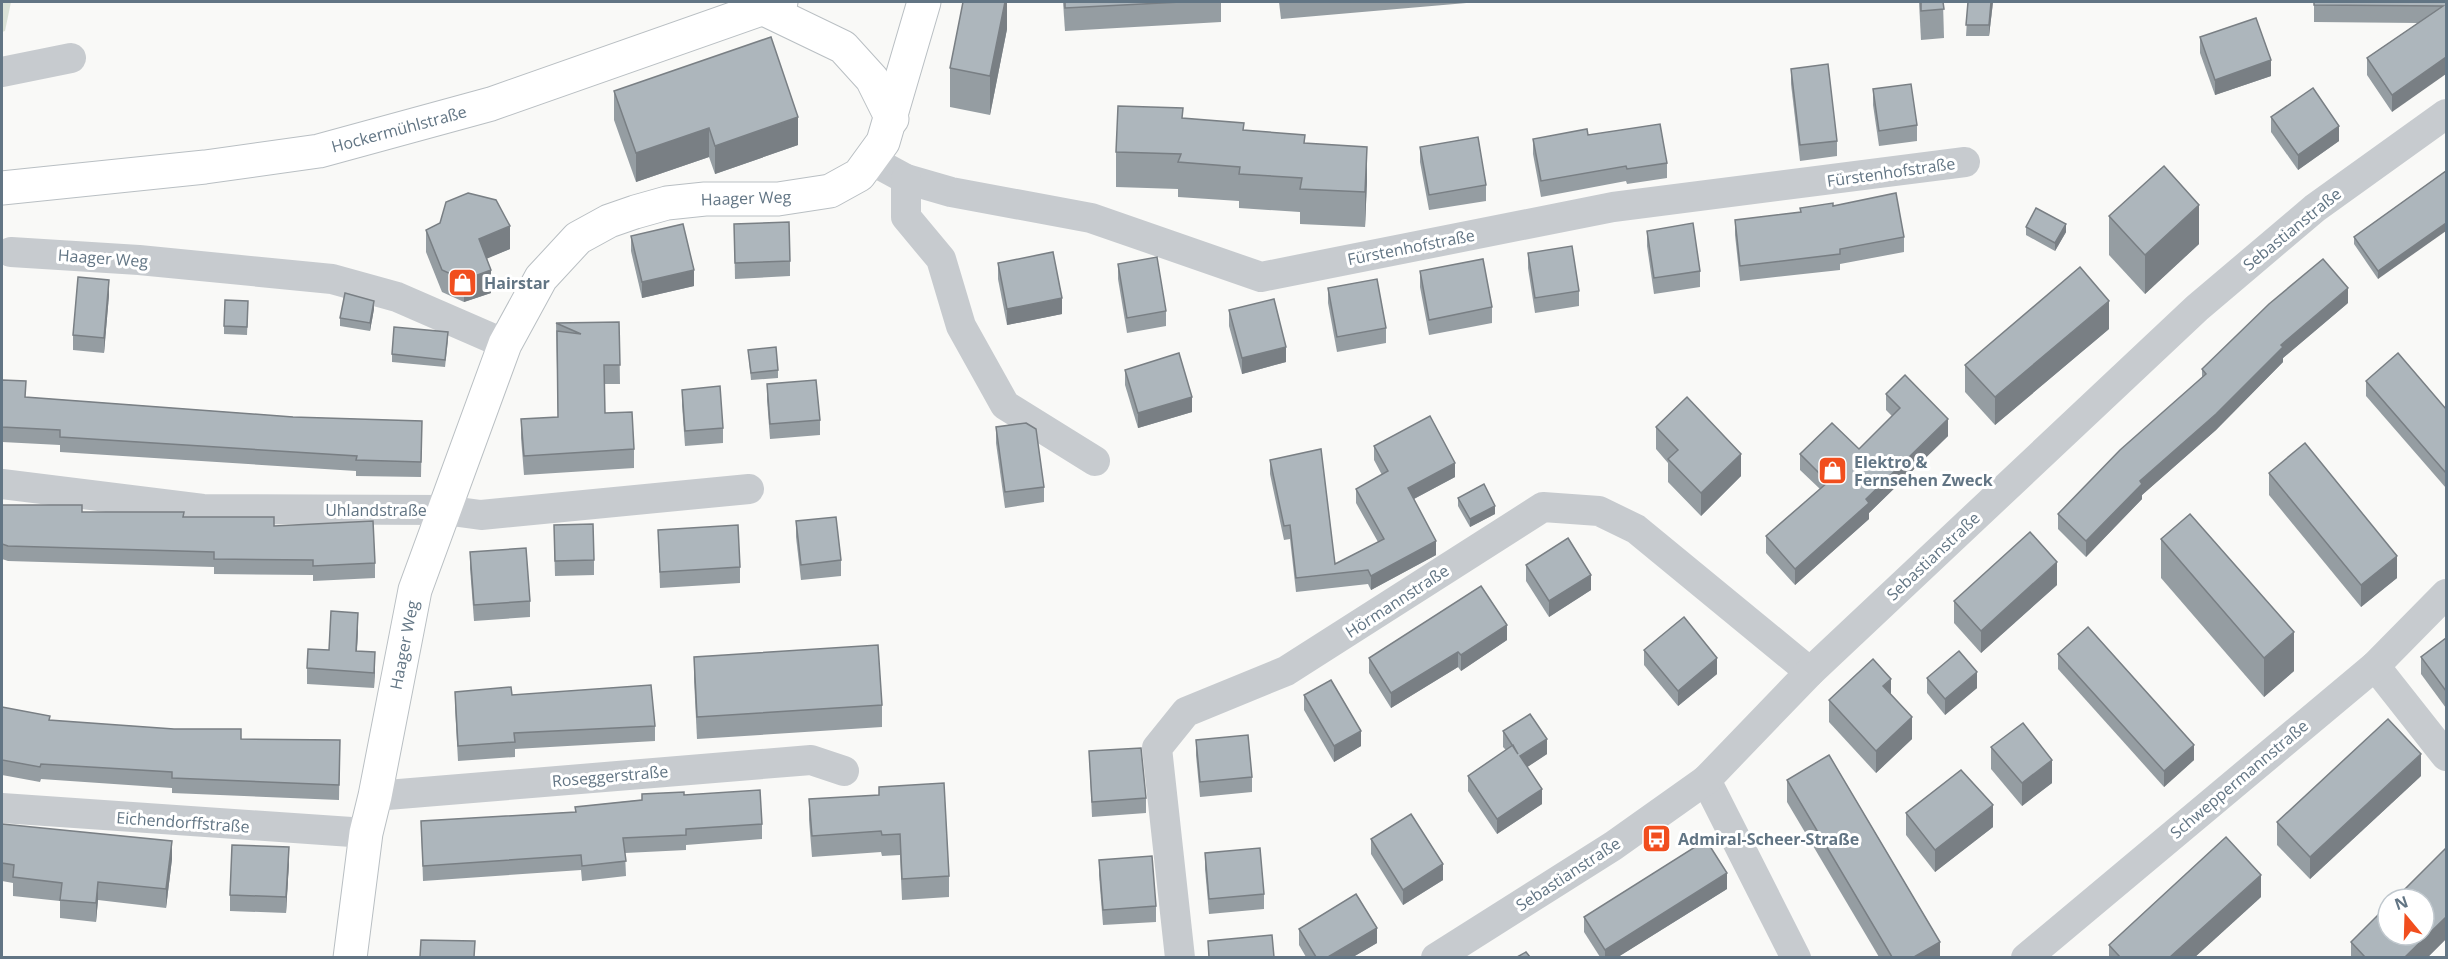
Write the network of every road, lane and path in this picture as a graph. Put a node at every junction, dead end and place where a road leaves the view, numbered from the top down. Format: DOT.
graph roads {
  1 [pos="924,2"];
  2 [pos="772,5"];
  3 [pos="71,58"];
  4 [pos="2,72"];
  5 [pos="2446,114"];
  6 [pos="891,119"];
  7 [pos="871,160"];
  8 [pos="1965,162"];
  9 [pos="906,179"];
  10 [pos="2,188"];
  11 [pos="11,252"];
  12 [pos="505,344"];
  13 [pos="1095,461"];
  14 [pos="2,484"];
  15 [pos="749,489"];
  16 [pos="444,510"];
  17 [pos="2446,594"];
  18 [pos="2375,666"];
  19 [pos="1810,672"];
  20 [pos="2446,756"];
  21 [pos="844,771"];
  22 [pos="1706,780"];
  23 [pos="375,796"];
  24 [pos="2,808"];
  25 [pos="366,833"];
  26 [pos="350,957"];
  27 [pos="1180,957"];
  28 [pos="1436,957"];
  29 [pos="1796,957"];
  30 [pos="2026,957"];
  1 -- 6 [label="street, Haager Weg"];
  2 -- 6 [label="street"];
  2 -- 10 [label="street, Hockermühlstraße"];
  3 -- 4 [label="street"];
  5 -- 19 [label="street, Sebastianstraße"];
  6 -- 7 [label="street, Haager Weg"];
  7 -- 9 [label="street, Fürstenhofstraße"];
  7 -- 12 [label="street, Haager Weg"];
  8 -- 9 [label="street, Fürstenhofstraße"];
  9 -- 13 [label="street"];
  11 -- 12 [label="street, Haager Weg"];
  12 -- 16 [label="street, Haager Weg"];
  14 -- 16 [label="street, Uhlandstraße"];
  15 -- 16 [label="street, Uhlandstraße"];
  16 -- 23 [label="street, Haager Weg"];
  17 -- 18 [label="street, Schweppermannstraße"];
  18 -- 20 [label="street"];
  18 -- 30 [label="street, Schweppermannstraße"];
  19 -- 22 [label="street, Sebastianstraße"];
  19 -- 27 [label="street, Hörmannstraße"];
  21 -- 23 [label="street, Roseggerstraße"];
  22 -- 28 [label="street, Sebastianstraße"];
  22 -- 29 [label="street"];
  23 -- 25 [label="street, Haager Weg"];
  24 -- 25 [label="street, Eichendorffstraße"];
  25 -- 26 [label="street, Haager Weg"];
}
